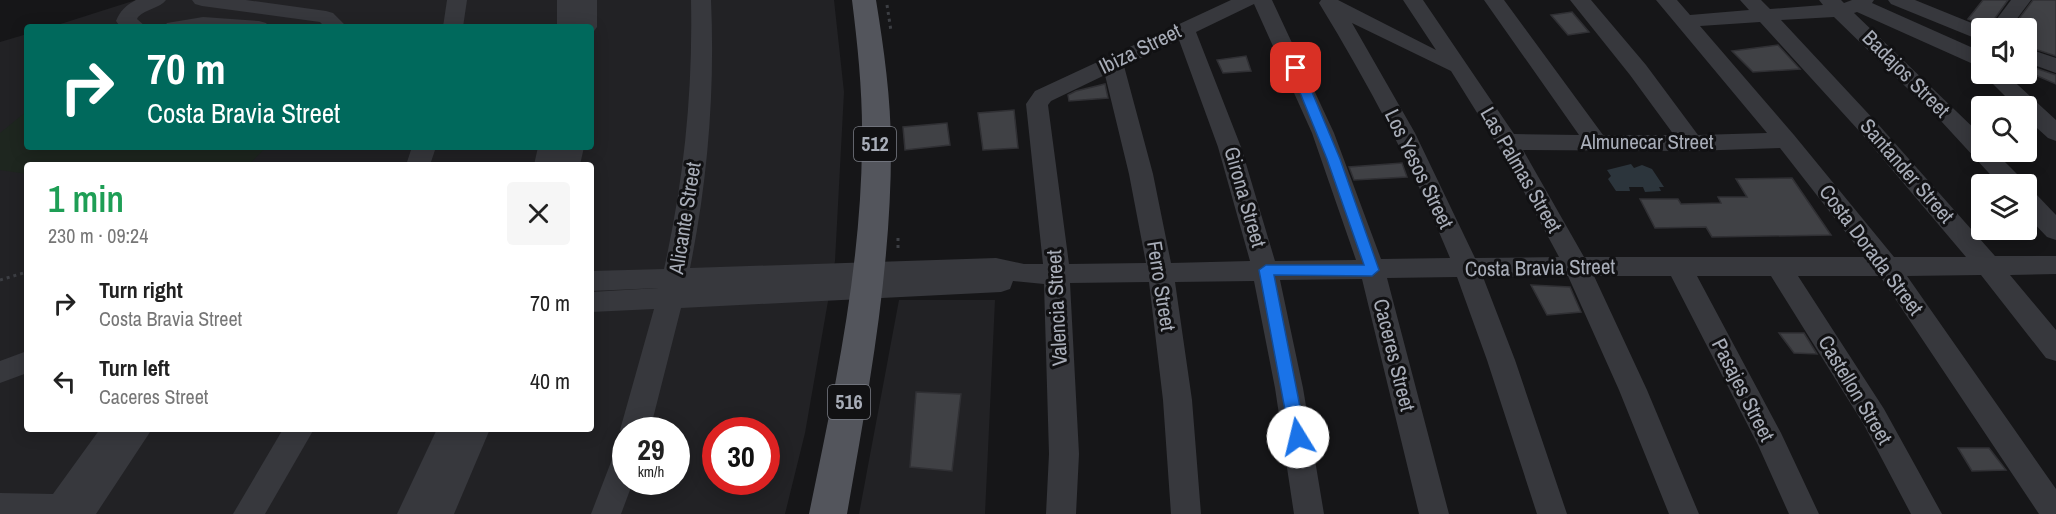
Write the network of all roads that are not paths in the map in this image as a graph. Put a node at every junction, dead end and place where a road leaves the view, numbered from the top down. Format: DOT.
graph roads {
  1 [pos="156,0"];
  2 [pos="457,0"];
  3 [pos="567,0"];
  4 [pos="587,0"];
  5 [pos="701,0"];
  6 [pos="864,0"];
  7 [pos="1246,0"];
  8 [pos="1262,0"];
  9 [pos="1413,0"];
  10 [pos="1494,0"];
  11 [pos="1580,0"];
  12 [pos="1666,0"];
  13 [pos="1898,0"];
  14 [pos="2021,0"];
  15 [pos="211,1"];
  16 [pos="1327,2"];
  17 [pos="1848,4"];
  18 [pos="1757,8"];
  19 [pos="2008,18"];
  20 [pos="1687,21"];
  21 [pos="131,24"];
  22 [pos="183,24"];
  23 [pos="209,24"];
  24 [pos="232,24"];
  25 [pos="334,24"];
  26 [pos="453,24"];
  27 [pos="567,24"];
  28 [pos="587,24"];
  29 [pos="1184,28"];
  30 [pos="1971,30"];
  31 [pos="1971,54"];
  32 [pos="2037,58"];
  33 [pos="1112,63"];
  34 [pos="2056,66"];
  35 [pos="1459,67"];
  36 [pos="2005,84"];
  37 [pos="1037,104"];
  38 [pos="2056,133"];
  39 [pos="1971,139"];
  40 [pos="1786,140"];
  41 [pos="1508,142"];
  42 [pos="1597,143"];
  43 [pos="1692,143"];
  44 [pos="1992,162"];
  45 [pos="2004,174"];
  46 [pos="2037,211"];
  47 [pos="2056,231"];
  48 [pos="2056,265"];
  49 [pos="1577,266"];
  50 [pos="1989,266"];
  51 [pos="1679,267"];
  52 [pos="1779,267"];
  53 [pos="1887,267"];
  54 [pos="1467,268"];
  55 [pos="1266,270"];
  56 [pos="1372,270"];
  57 [pos="1160,271"];
  58 [pos="1057,274"];
  59 [pos="867,279"];
  60 [pos="594,281"];
  61 [pos="673,288"];
  62 [pos="594,301"];
  63 [pos="24,348"];
  64 [pos="2056,350"];
  65 [pos="0,356"];
  66 [pos="24,363"];
  67 [pos="0,372"];
  68 [pos="638,417"];
  69 [pos="114,432"];
  70 [pos="135,432"];
  71 [pos="297,432"];
  72 [pos="451,432"];
  73 [pos="475,432"];
  74 [pos="613,495"];
  75 [pos="0,506"];
  76 [pos="70,511"];
  77 [pos="248,514"];
  78 [pos="412,514"];
  79 [pos="439,514"];
  80 [pos="606,514"];
  81 [pos="828,514"];
  82 [pos="1061,514"];
  83 [pos="1186,514"];
  84 [pos="1309,514"];
  85 [pos="1434,514"];
  86 [pos="1552,514"];
  87 [pos="1684,514"];
  88 [pos="1804,514"];
  89 [pos="1927,514"];
  90 [pos="2056,514"];
  1 -- 21 [label="street"];
  2 -- 26 [label="street"];
  3 -- 27 [label="street"];
  4 -- 28 [label="street"];
  5 -- 61 [label="street, Alicante Street"];
  6 -- 59 [label="main road, 512"];
  7 -- 29 [label="street, Ibiza Street"];
  8 -- 56 [label="street, Caceres Street"];
  9 -- 35 [label="street, Las Palmas Street"];
  10 -- 42 [label="street"];
  11 -- 43 [label="street"];
  12 -- 20 [label="street, Costa Dorada Street"];
  13 -- 30 [label="street"];
  14 -- 19 [label="street"];
  15 -- 22 [label="street"];
  15 -- 25 [label="street"];
  16 -- 35 [label="street"];
  16 -- 54 [label="street, Los Yesos Street"];
  17 -- 18 [label="street"];
  17 -- 31 [label="street"];
  17 -- 39 [label="street, Badajos Street"];
  18 -- 20 [label="street"];
  18 -- 50 [label="street, Santander Street"];
  20 -- 40 [label="street, Costa Dorada Street"];
  23 -- 24 [label="street"];
  29 -- 33 [label="street, Ibiza Street"];
  29 -- 55 [label="street, Girona Street"];
  32 -- 34 [label="street"];
  33 -- 37 [label="street, Ibiza Street"];
  33 -- 57 [label="street, Ferro Street"];
  35 -- 41 [label="street, Las Palmas Street"];
  36 -- 38 [label="street"];
  37 -- 58 [label="street, Valencia Street"];
  40 -- 43 [label="street, Almunecar Street"];
  40 -- 53 [label="street, Costa Dorada Street"];
  41 -- 42 [label="street, Almunecar Street"];
  41 -- 49 [label="street, Las Palmas Street"];
  42 -- 43 [label="street, Almunecar Street"];
  44 -- 45 [label="street, Badajos Street"];
  46 -- 47 [label="street"];
  48 -- 50 [label="street, Costa Bravia Street"];
  49 -- 51 [label="street, Costa Bravia Street"];
  49 -- 54 [label="street, Costa Bravia Street"];
  49 -- 87 [label="street, Las Palmas Street"];
  50 -- 53 [label="street, Costa Bravia Street"];
  50 -- 64 [label="street, Santander Street"];
  51 -- 52 [label="street, Costa Bravia Street"];
  51 -- 88 [label="street, Pasajes Street"];
  52 -- 53 [label="street, Costa Bravia Street"];
  52 -- 89 [label="street, Castellon Street"];
  53 -- 90 [label="street, Costa Dorada Street"];
  54 -- 56 [label="street, Costa Bravia Street"];
  54 -- 86 [label="street, Los Yesos Street"];
  55 -- 56 [label="street, Costa Bravia Street"];
  55 -- 57 [label="street, Costa Bravia Street"];
  55 -- 84 [label="street, Girona Street"];
  56 -- 85 [label="street, Caceres Street"];
  57 -- 58 [label="street, Costa Bravia Street"];
  57 -- 83 [label="street, Ferro Street"];
  58 -- 59 [label="street, Costa Bravia Street"];
  58 -- 82 [label="street, Valencia Street"];
  59 -- 61 [label="street, Costa Bravia Street"];
  59 -- 81 [label="main road, 516"];
  60 -- 61 [label="street"];
  61 -- 62 [label="street"];
  61 -- 68 [label="street, Alicante Street"];
  63 -- 65 [label="street"];
  66 -- 67 [label="street"];
  69 -- 76 [label="street"];
  70 -- 76 [label="street"];
  71 -- 77 [label="street"];
  72 -- 78 [label="street"];
  73 -- 79 [label="street"];
  74 -- 80 [label="street"];
  75 -- 76 [label="street"];
}
